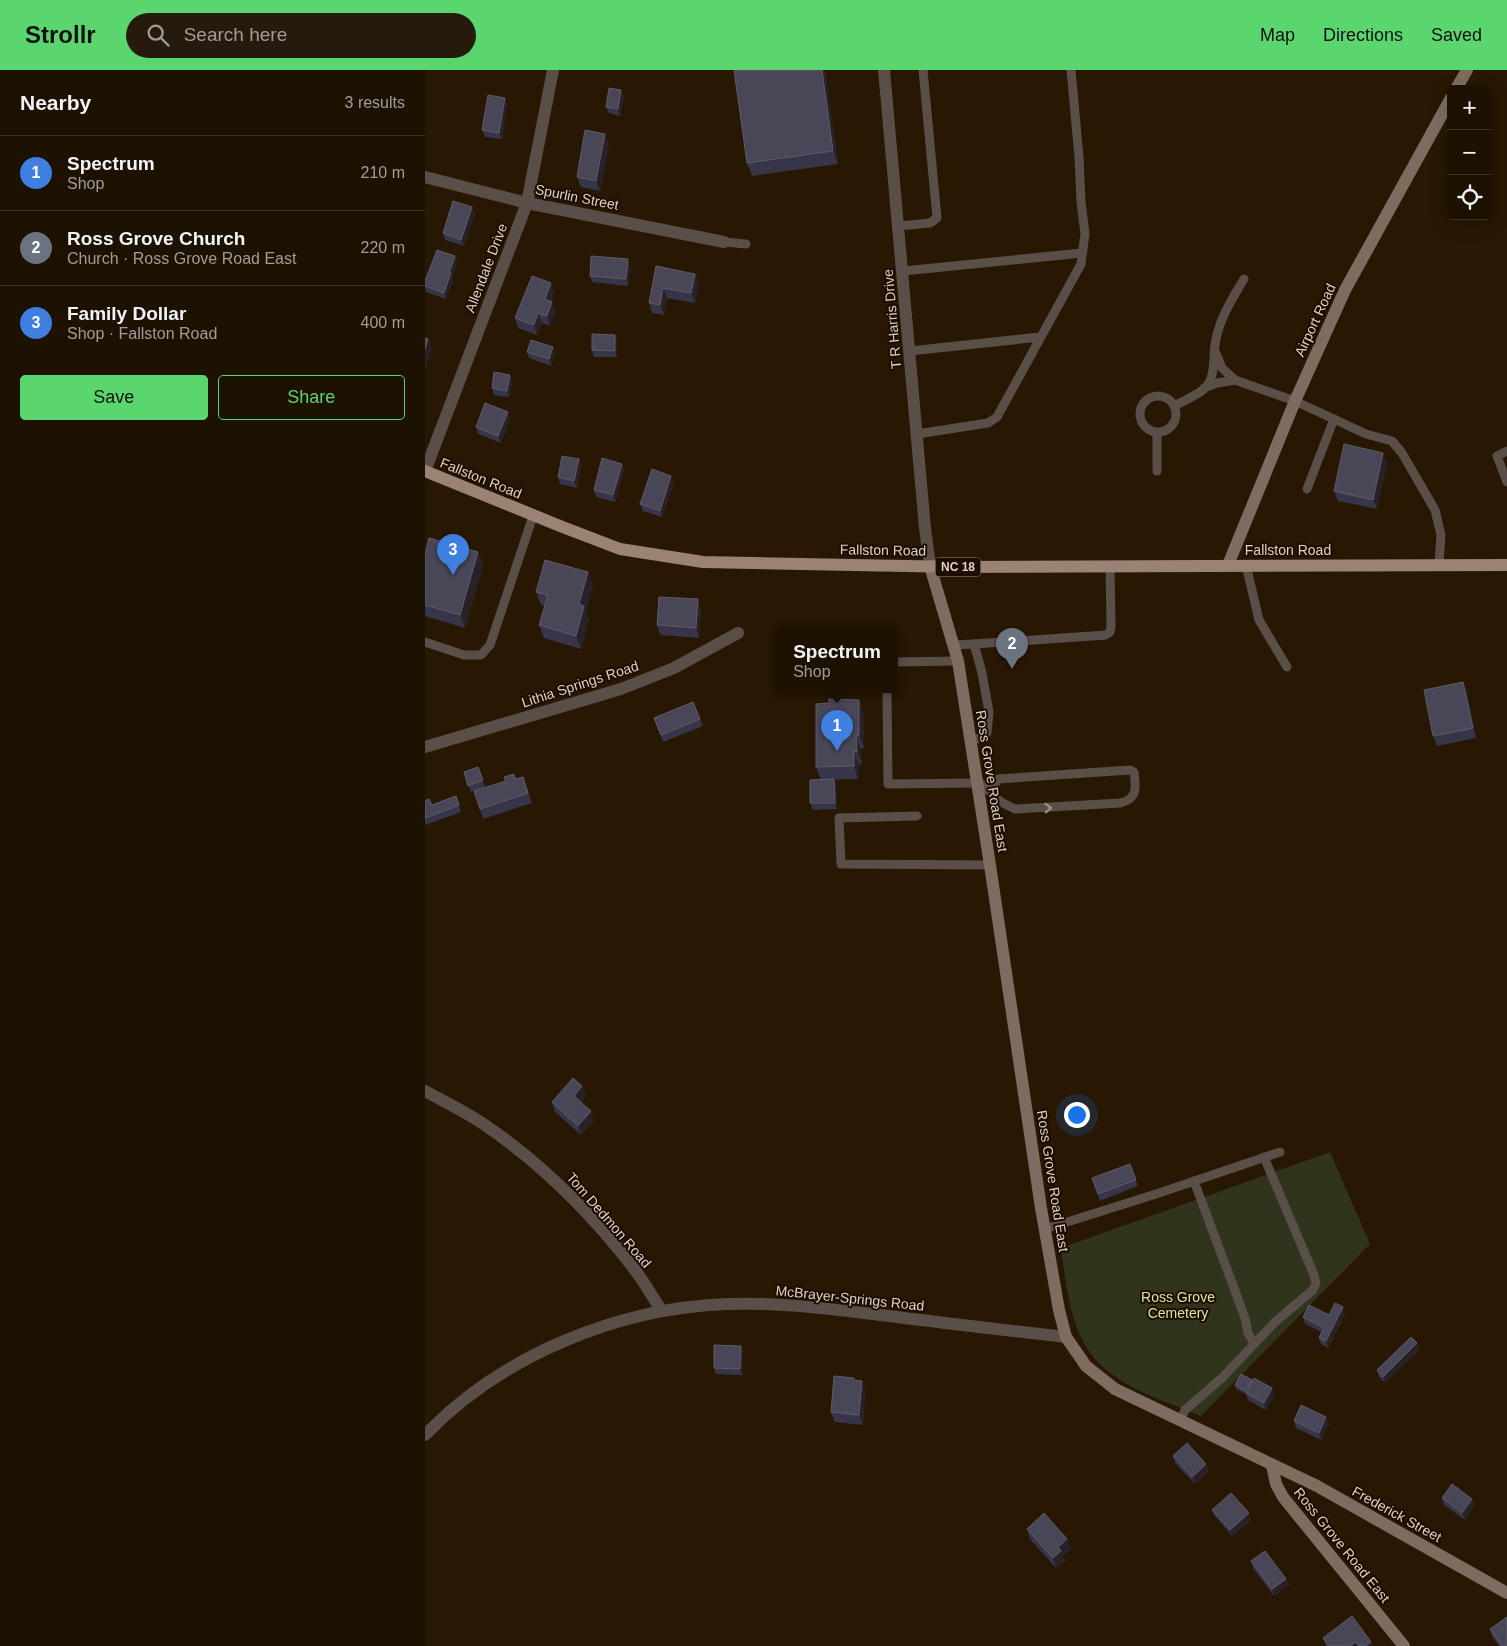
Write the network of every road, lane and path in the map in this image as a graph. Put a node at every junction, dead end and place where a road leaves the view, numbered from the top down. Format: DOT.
graph roads {
  1 [pos="553,70"];
  2 [pos="885,70"];
  3 [pos="923,70"];
  4 [pos="1071,70"];
  5 [pos="1467,70"];
  6 [pos="1458,85"];
  7 [pos="1447,105"];
  8 [pos="425,177"];
  9 [pos="527,203"];
  10 [pos="899,226"];
  11 [pos="724,242"];
  12 [pos="746,244"];
  13 [pos="1082,252"];
  14 [pos="903,271"];
  15 [pos="1244,278"];
  16 [pos="1040,337"];
  17 [pos="910,351"];
  18 [pos="1215,351"];
  19 [pos="1235,380"];
  20 [pos="1204,388"];
  21 [pos="1295,401"];
  22 [pos="1174,406"];
  23 [pos="1334,419"];
  24 [pos="1157,433"];
  25 [pos="917,434"];
  26 [pos="1507,451"];
  27 [pos="425,471"];
  28 [pos="1157,471"];
  29 [pos="1507,482"];
  30 [pos="1307,489"];
  31 [pos="533,516"];
  32 [pos="1439,564"];
  33 [pos="1229,565"];
  34 [pos="1246,565"];
  35 [pos="1507,565"];
  36 [pos="930,566"];
  37 [pos="1110,566"];
  38 [pos="738,633"];
  39 [pos="425,642"];
  40 [pos="974,644"];
  41 [pos="953,645"];
  42 [pos="958,661"];
  43 [pos="898,662"];
  44 [pos="1287,667"];
  45 [pos="887,693"];
  46 [pos="970,741"];
  47 [pos="425,747"];
  48 [pos="977,781"];
  49 [pos="991,792"];
  50 [pos="917,816"];
  51 [pos="990,864"];
  52 [pos="425,1090"];
  53 [pos="1280,1152"];
  54 [pos="1264,1157"];
  55 [pos="1194,1181"];
  56 [pos="1045,1229"];
  57 [pos="662,1311"];
  58 [pos="1066,1337"];
  59 [pos="1254,1344"];
  60 [pos="1180,1421"];
  61 [pos="425,1435"];
  62 [pos="1272,1465"];
  63 [pos="1507,1593"];
  64 [pos="1404,1646"];
  1 -- 9 [label="street, Allendale Drive"];
  2 -- 10 [label="street, T R Harris Drive"];
  3 -- 10 [label="lane"];
  4 -- 13 [label="lane"];
  5 -- 6 [label="street"];
  7 -- 21 [label="street, Airport Road"];
  8 -- 9 [label="street, Spurlin Street"];
  9 -- 11 [label="street, Spurlin Street"];
  9 -- 27 [label="street, Allendale Drive"];
  10 -- 14 [label="street, T R Harris Drive"];
  11 -- 12 [label="lane"];
  13 -- 14 [label="lane"];
  13 -- 16 [label="lane"];
  14 -- 17 [label="street, T R Harris Drive"];
  15 -- 18 [label="lane"];
  16 -- 17 [label="lane"];
  16 -- 25 [label="lane"];
  17 -- 25 [label="street, T R Harris Drive"];
  18 -- 19 [label="lane"];
  18 -- 20 [label="lane"];
  19 -- 20 [label="lane"];
  19 -- 21 [label="lane"];
  20 -- 22 [label="lane"];
  21 -- 23 [label="lane"];
  21 -- 33 [label="street, Airport Road"];
  22 -- 24 [label="lane"];
  22 -- 24 [label="lane"];
  23 -- 30 [label="lane"];
  23 -- 32 [label="lane"];
  24 -- 28 [label="lane"];
  25 -- 36 [label="street, T R Harris Drive"];
  26 -- 29 [label="lane"];
  27 -- 31 [label="main road, Fallston Road / NC 18"];
  31 -- 36 [label="main road, Fallston Road / NC 18"];
  31 -- 39 [label="lane"];
  32 -- 34 [label="main road, Fallston Road / NC 18"];
  32 -- 35 [label="main road, Fallston Road / NC 18"];
  33 -- 34 [label="main road, Fallston Road / NC 18"];
  33 -- 37 [label="main road, Fallston Road / NC 18"];
  34 -- 44 [label="lane"];
  36 -- 37 [label="main road, Fallston Road / NC 18"];
  36 -- 41 [label="street, Ross Grove Road East"];
  37 -- 40 [label="lane"];
  38 -- 47 [label="street, Lithia Springs Road"];
  40 -- 41 [label="lane"];
  40 -- 46 [label="lane"];
  41 -- 42 [label="street, Ross Grove Road East"];
  42 -- 43 [label="lane"];
  42 -- 46 [label="street, Ross Grove Road East"];
  45 -- 48 [label="lane"];
  46 -- 48 [label="street, Ross Grove Road East"];
  48 -- 49 [label="lane"];
  48 -- 51 [label="street, Ross Grove Road East"];
  49 -- 49 [label="lane, one-way"];
  50 -- 51 [label="lane"];
  51 -- 56 [label="street, Ross Grove Road East"];
  52 -- 57 [label="street, Tom Dedmon Road"];
  53 -- 54 [label="lane"];
  54 -- 55 [label="lane"];
  54 -- 59 [label="lane"];
  55 -- 56 [label="lane"];
  55 -- 59 [label="lane"];
  56 -- 58 [label="street, Ross Grove Road East"];
  57 -- 58 [label="street, McBrayer-Springs Road"];
  57 -- 61 [label="street, McBrayer-Springs Road"];
  58 -- 60 [label="street, Ross Grove Road East"];
  59 -- 60 [label="lane"];
  60 -- 62 [label="street, Ross Grove Road East"];
  62 -- 63 [label="street, Frederick Street"];
  62 -- 64 [label="street, Ross Grove Road East"];
}
